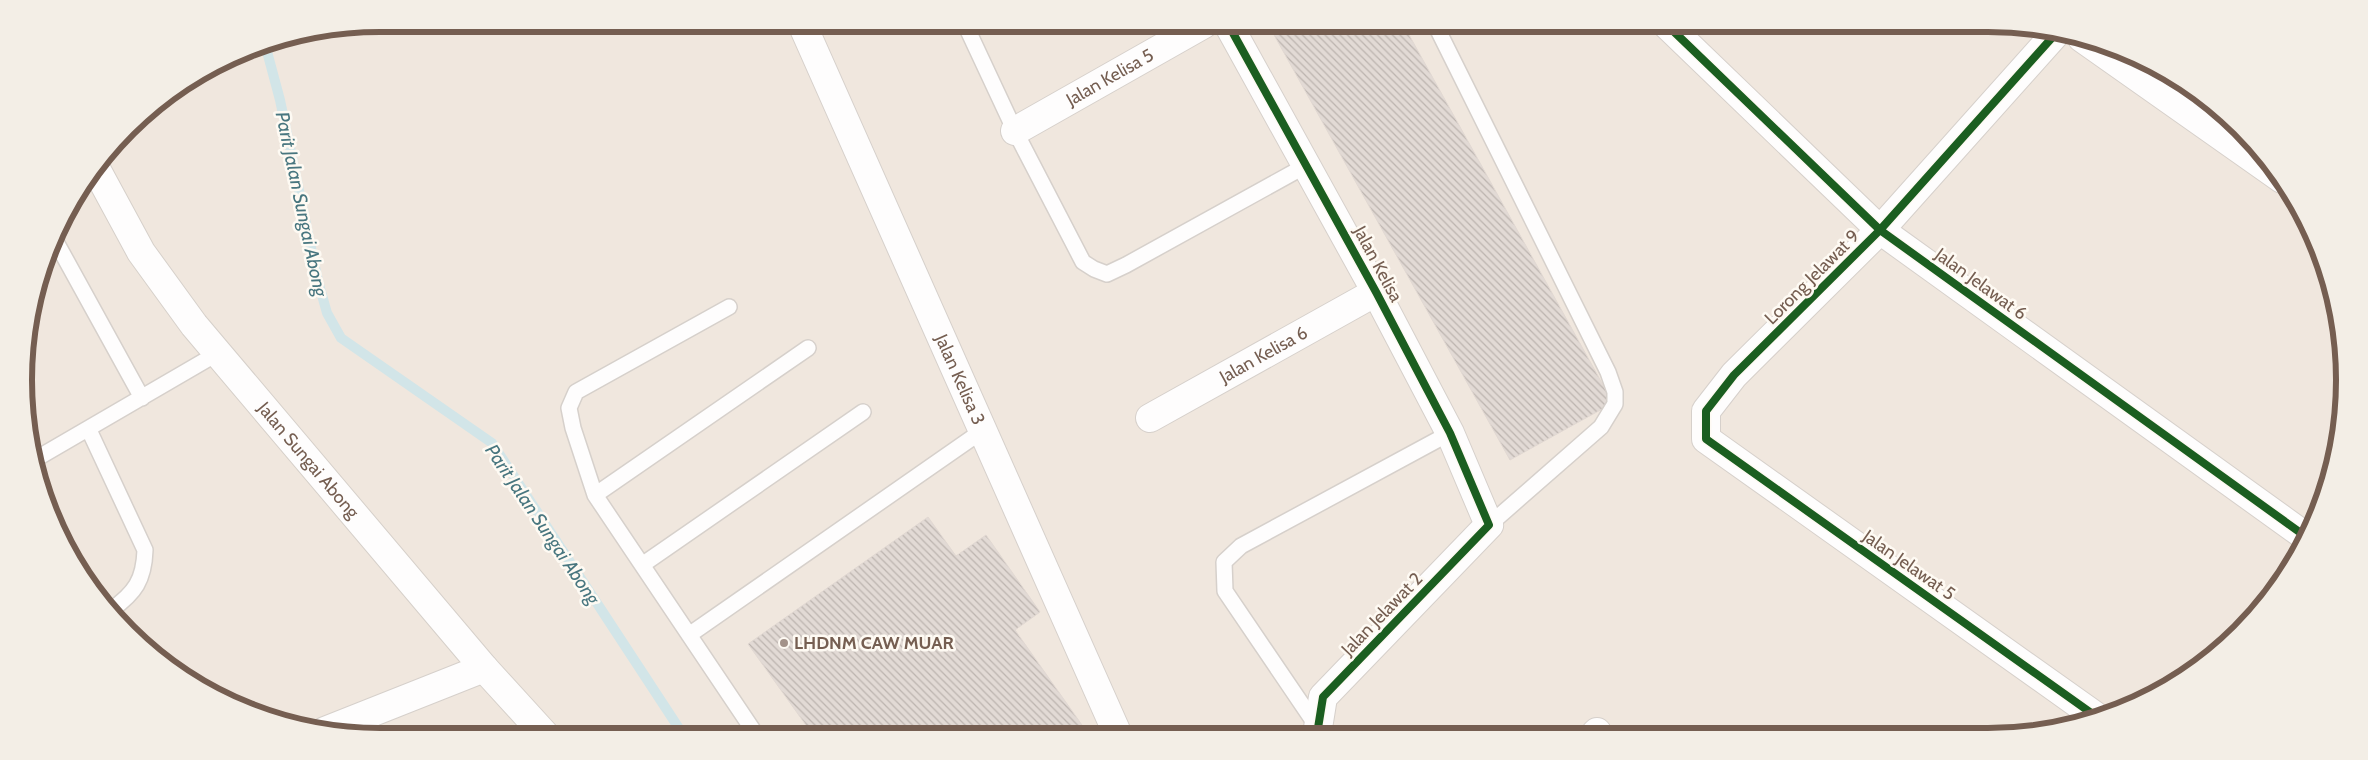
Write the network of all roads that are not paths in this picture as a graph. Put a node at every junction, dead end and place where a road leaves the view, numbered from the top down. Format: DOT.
graph roads {
  1 [pos="806,32"];
  2 [pos="969,32"];
  3 [pos="1190,32"];
  4 [pos="1232,32"];
  5 [pos="1440,32"];
  6 [pos="1674,32"];
  7 [pos="2052,38"];
  8 [pos="2101,51"];
  9 [pos="1015,131"];
  10 [pos="1307,165"];
  11 [pos="2262,166"];
  12 [pos="99,175"];
  13 [pos="1880,230"];
  14 [pos="59,247"];
  15 [pos="1376,292"];
  16 [pos="729,307"];
  17 [pos="808,348"];
  18 [pos="218,353"];
  19 [pos="142,398"];
  20 [pos="862,412"];
  21 [pos="1150,418"];
  22 [pos="89,430"];
  23 [pos="982,431"];
  24 [pos="1450,433"];
  25 [pos="1706,439"];
  26 [pos="41,456"];
  27 [pos="595,495"];
  28 [pos="1489,525"];
  29 [pos="2301,533"];
  30 [pos="642,565"];
  31 [pos="117,606"];
  32 [pos="689,635"];
  33 [pos="484,668"];
  34 [pos="2090,712"];
  35 [pos="339,725"];
  36 [pos="539,728"];
  37 [pos="752,728"];
  38 [pos="1115,728"];
  39 [pos="1317,728"];
  40 [pos="1319,728"];
  1 -- 23 [label="street, Jalan Kelisa 3"];
  2 -- 9 [label="lane"];
  3 -- 9 [label="street, Jalan Kelisa 5"];
  4 -- 10 [label="street, Jalan Kelisa"];
  5 -- 28 [label="lane"];
  6 -- 13 [label="street, Jalan Jelawat 6"];
  7 -- 13 [label="street, Lorong Jelawat 9"];
  8 -- 11 [label="street"];
  9 -- 10 [label="lane"];
  10 -- 15 [label="street, Jalan Kelisa"];
  12 -- 18 [label="street, Jalan Sungai Abong"];
  13 -- 25 [label="street, Lorong Jelawat 9"];
  13 -- 29 [label="street, Jalan Jelawat 6"];
  14 -- 19 [label="lane"];
  15 -- 21 [label="street, Jalan Kelisa 6"];
  15 -- 24 [label="street, Jalan Kelisa"];
  16 -- 27 [label="lane"];
  17 -- 27 [label="lane"];
  18 -- 19 [label="lane"];
  18 -- 33 [label="street, Jalan Sungai Abong"];
  19 -- 22 [label="lane"];
  20 -- 30 [label="lane"];
  22 -- 26 [label="lane"];
  22 -- 31 [label="lane"];
  23 -- 32 [label="lane"];
  23 -- 38 [label="street, Jalan Kelisa 3"];
  24 -- 28 [label="street, Jalan Kelisa"];
  24 -- 39 [label="lane"];
  25 -- 34 [label="street, Jalan Jelawat 5"];
  27 -- 30 [label="lane"];
  28 -- 40 [label="street, Jalan Jelawat 2"];
  30 -- 32 [label="lane"];
  32 -- 37 [label="lane"];
  33 -- 35 [label="street"];
  33 -- 36 [label="street, Jalan Sungai Abong"];
}
